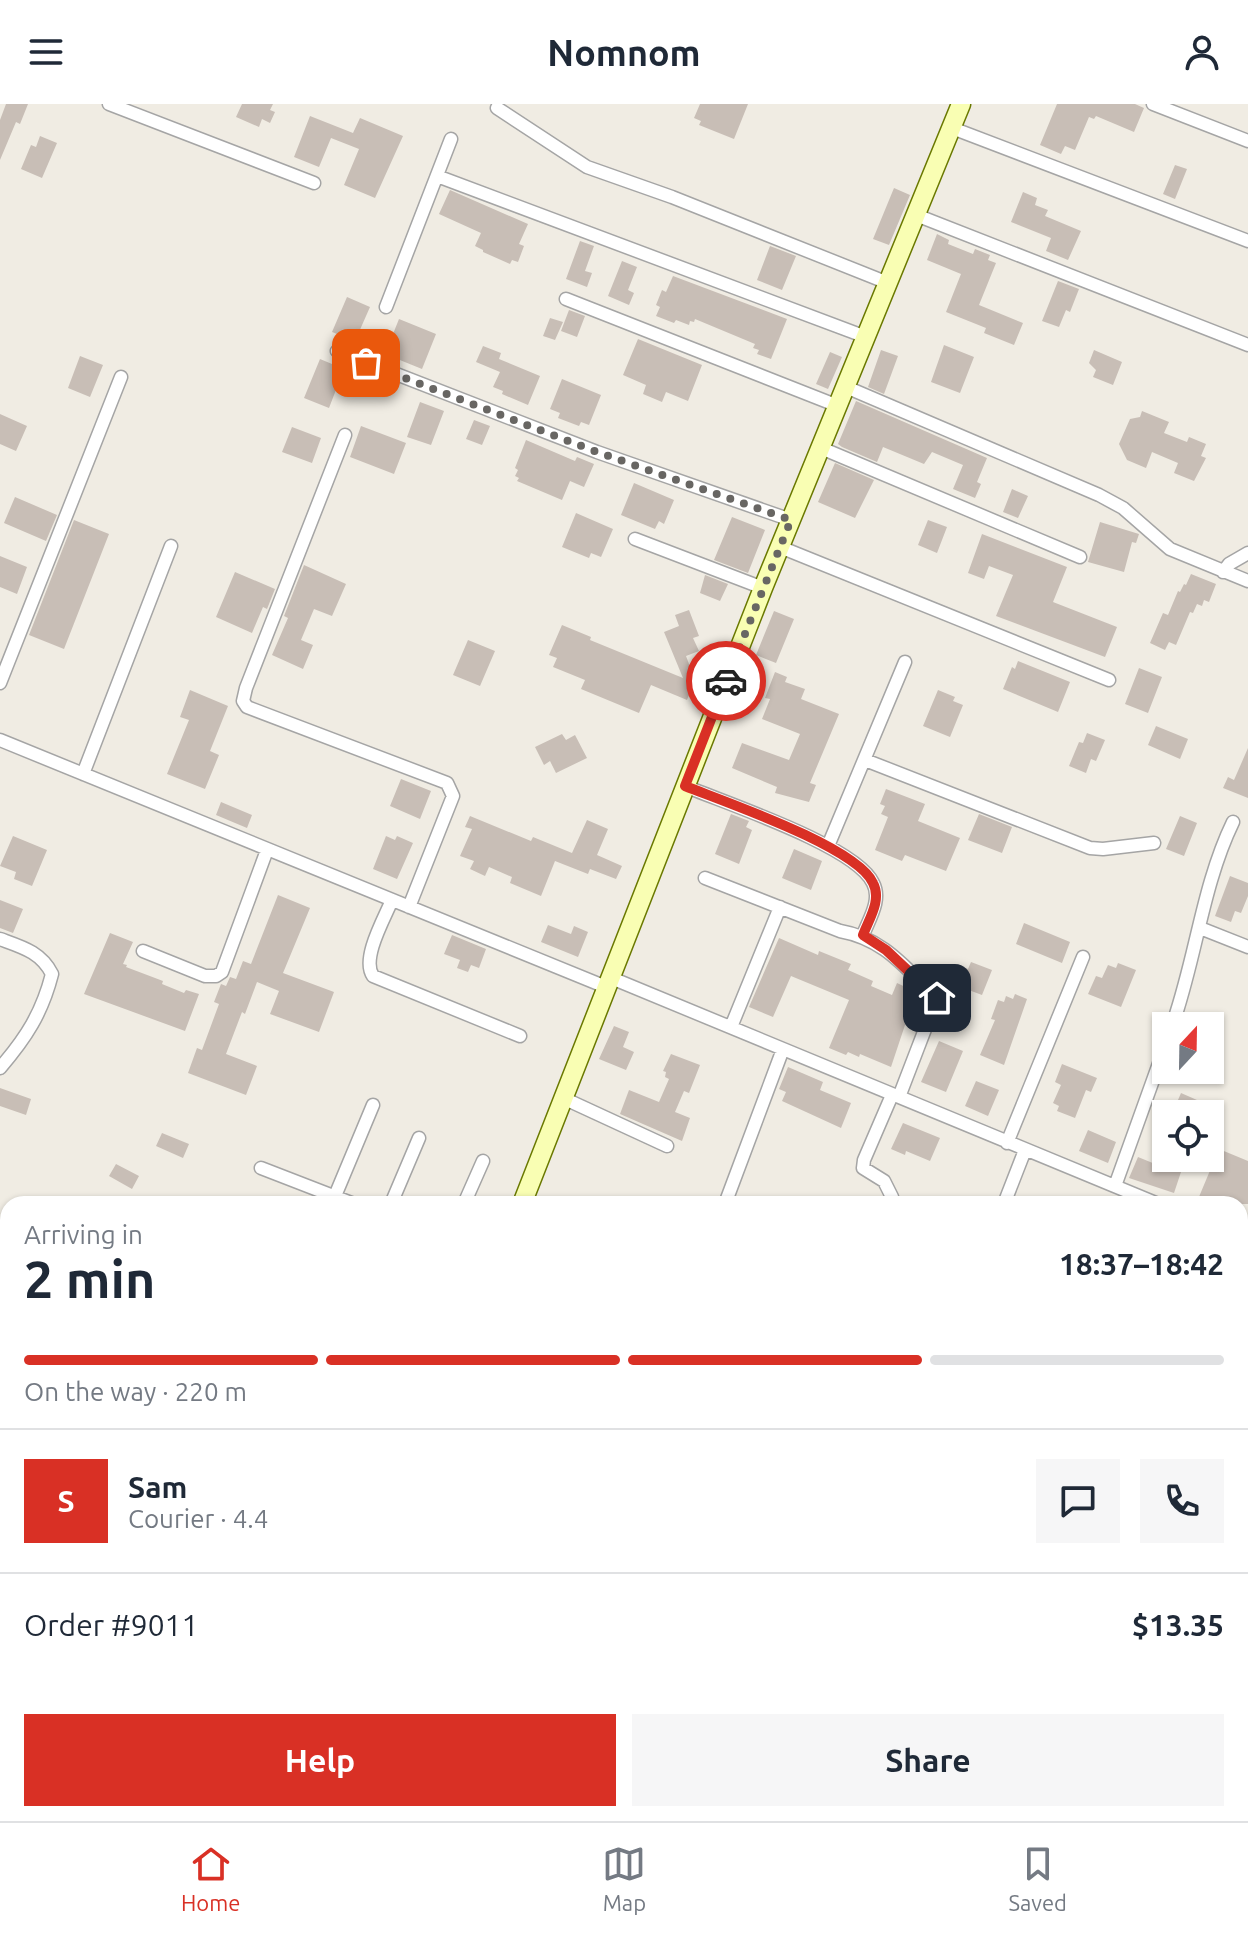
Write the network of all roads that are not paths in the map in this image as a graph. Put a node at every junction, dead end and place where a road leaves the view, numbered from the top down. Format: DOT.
graph roads {
  1 [pos="109,104"];
  2 [pos="961,104"];
  3 [pos="1153,104"];
  4 [pos="497,108"];
  5 [pos="952,128"];
  6 [pos="451,139"];
  7 [pos="1248,141"];
  8 [pos="437,176"];
  9 [pos="314,183"];
  10 [pos="916,215"];
  11 [pos="1248,241"];
  12 [pos="888,283"];
  13 [pos="566,299"];
  14 [pos="386,307"];
  15 [pos="866,337"];
  16 [pos="1248,345"];
  17 [pos="337,351"];
  18 [pos="121,377"];
  19 [pos="846,387"];
  20 [pos="838,406"];
  21 [pos="345,435"];
  22 [pos="821,448"];
  23 [pos="791,520"];
  24 [pos="635,539"];
  25 [pos="171,546"];
  26 [pos="780,547"];
  27 [pos="1248,553"];
  28 [pos="1080,557"];
  29 [pos="1223,572"];
  30 [pos="1248,581"];
  31 [pos="763,588"];
  32 [pos="905,662"];
  33 [pos="1109,680"];
  34 [pos="0,683"];
  35 [pos="0,740"];
  36 [pos="865,760"];
  37 [pos="83,774"];
  38 [pos="685,786"];
  39 [pos="1233,822"];
  40 [pos="1154,843"];
  41 [pos="828,846"];
  42 [pos="267,850"];
  43 [pos="705,878"];
  44 [pos="392,900"];
  45 [pos="409,907"];
  46 [pos="780,907"];
  47 [pos="1200,928"];
  48 [pos="863,935"];
  49 [pos="0,939"];
  50 [pos="1248,947"];
  51 [pos="143,951"];
  52 [pos="1083,957"];
  53 [pos="608,982"];
  54 [pos="1177,1012"];
  55 [pos="731,1027"];
  56 [pos="520,1036"];
  57 [pos="783,1049"];
  58 [pos="0,1068"];
  59 [pos="1152,1083"];
  60 [pos="895,1096"];
  61 [pos="563,1098"];
  62 [pos="373,1105"];
  63 [pos="419,1138"];
  64 [pos="1007,1143"];
  65 [pos="667,1146"];
  66 [pos="1025,1150"];
  67 [pos="483,1161"];
  68 [pos="261,1168"];
  69 [pos="1115,1186"];
  70 [pos="335,1196"];
  71 [pos="394,1196"];
  72 [pos="468,1196"];
  73 [pos="525,1196"];
  74 [pos="728,1196"];
  75 [pos="892,1196"];
  76 [pos="1007,1196"];
  77 [pos="1139,1196"];
  1 -- 9 [label="street"];
  2 -- 5 [label="main road"];
  3 -- 7 [label="street"];
  4 -- 12 [label="street"];
  5 -- 10 [label="main road"];
  5 -- 11 [label="street"];
  6 -- 8 [label="street"];
  8 -- 14 [label="street"];
  8 -- 15 [label="street"];
  10 -- 12 [label="main road"];
  10 -- 16 [label="street"];
  12 -- 15 [label="main road"];
  13 -- 20 [label="street"];
  15 -- 19 [label="main road"];
  17 -- 23 [label="street"];
  18 -- 34 [label="street"];
  19 -- 20 [label="main road"];
  19 -- 29 [label="street"];
  20 -- 22 [label="main road"];
  21 -- 45 [label="street"];
  22 -- 23 [label="main road"];
  22 -- 28 [label="street"];
  23 -- 26 [label="main road"];
  24 -- 31 [label="street"];
  25 -- 37 [label="street"];
  26 -- 31 [label="main road"];
  26 -- 33 [label="street"];
  27 -- 29 [label="street"];
  29 -- 30 [label="street"];
  31 -- 38 [label="main road"];
  32 -- 36 [label="street"];
  35 -- 37 [label="street"];
  36 -- 40 [label="street"];
  36 -- 41 [label="street"];
  37 -- 42 [label="street"];
  38 -- 41 [label="street"];
  38 -- 53 [label="main road"];
  39 -- 47 [label="street"];
  41 -- 48 [label="street"];
  42 -- 44 [label="street"];
  42 -- 51 [label="street"];
  43 -- 46 [label="street"];
  44 -- 45 [label="street"];
  44 -- 56 [label="street"];
  45 -- 53 [label="street"];
  46 -- 48 [label="street"];
  46 -- 55 [label="street"];
  47 -- 50 [label="street"];
  47 -- 54 [label="street"];
  48 -- 60 [label="street"];
  49 -- 58 [label="street"];
  52 -- 64 [label="street"];
  53 -- 55 [label="street"];
  53 -- 61 [label="main road"];
  55 -- 57 [label="street"];
  57 -- 60 [label="street"];
  57 -- 74 [label="street"];
  59 -- 69 [label="street"];
  60 -- 64 [label="street"];
  60 -- 75 [label="street"];
  61 -- 65 [label="street"];
  61 -- 73 [label="main road"];
  62 -- 70 [label="street"];
  63 -- 71 [label="street"];
  64 -- 66 [label="street"];
  66 -- 69 [label="street"];
  66 -- 76 [label="street"];
  67 -- 72 [label="street"];
  68 -- 70 [label="street"];
  69 -- 77 [label="street"];
}
